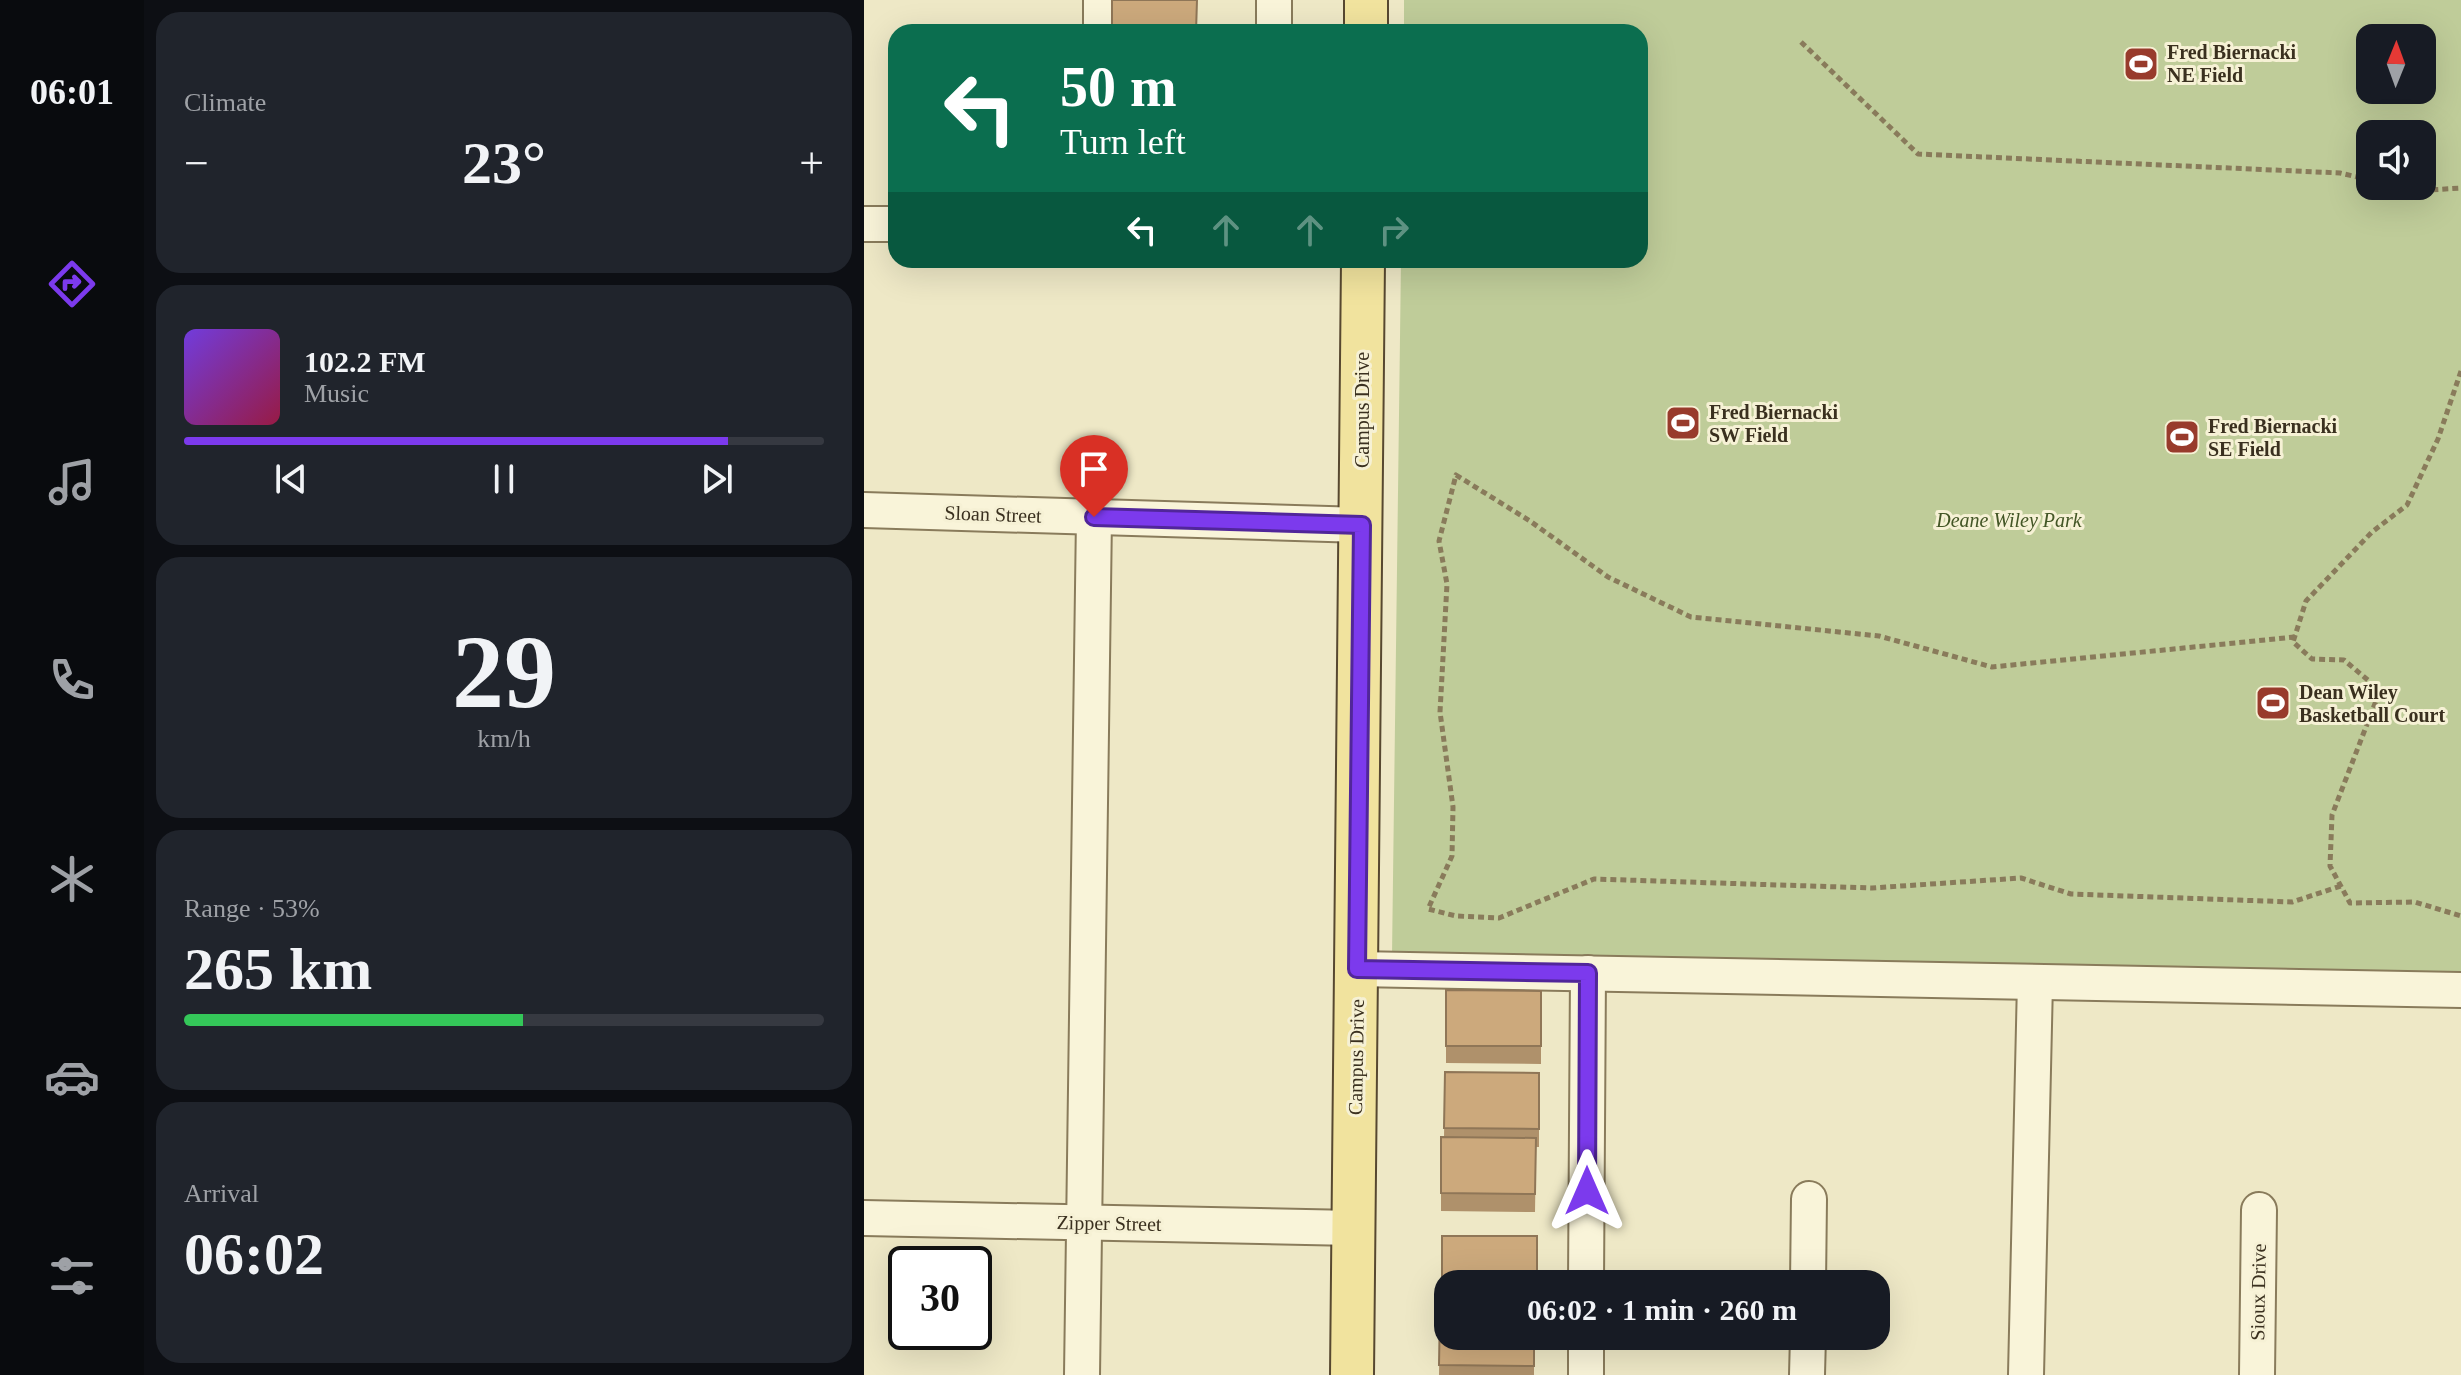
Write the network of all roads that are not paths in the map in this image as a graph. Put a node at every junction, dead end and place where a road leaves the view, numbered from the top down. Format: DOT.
graph roads {
  1 [pos="1101,0"];
  2 [pos="1274,0"];
  3 [pos="1366,0"];
  4 [pos="1101,24"];
  5 [pos="1274,24"];
  6 [pos="1366,24"];
  7 [pos="864,224"];
  8 [pos="888,224"];
  9 [pos="1363,268"];
  10 [pos="864,510"];
  11 [pos="1094,517"];
  12 [pos="1362,525"];
  13 [pos="1357,969"];
  14 [pos="1588,973"];
  15 [pos="2035,982"];
  16 [pos="2461,990"];
  17 [pos="1809,1199"];
  18 [pos="2259,1210"];
  19 [pos="864,1218"];
  20 [pos="1086,1222"];
  21 [pos="1354,1228"];
  22 [pos="1586,1270"];
  23 [pos="1808,1270"];
  24 [pos="1586,1350"];
  25 [pos="1808,1350"];
  26 [pos="1082,1375"];
  27 [pos="1352,1375"];
  28 [pos="1586,1375"];
  29 [pos="1807,1375"];
  30 [pos="2026,1375"];
  31 [pos="2257,1375"];
  1 -- 4 [label="street"];
  2 -- 5 [label="street"];
  3 -- 6 [label="main road"];
  7 -- 8 [label="street"];
  9 -- 12 [label="main road, Campus Drive"];
  10 -- 11 [label="street, Sloan Street"];
  11 -- 12 [label="street, Sloan Street"];
  11 -- 20 [label="street"];
  12 -- 13 [label="main road, Campus Drive"];
  13 -- 14 [label="street"];
  13 -- 21 [label="main road, Campus Drive"];
  14 -- 15 [label="street"];
  14 -- 22 [label="street"];
  15 -- 16 [label="street"];
  15 -- 30 [label="street"];
  17 -- 23 [label="street"];
  18 -- 31 [label="street, Sioux Drive"];
  19 -- 20 [label="street, Zipper Street"];
  20 -- 21 [label="street, Zipper Street"];
  20 -- 26 [label="street"];
  21 -- 27 [label="main road, Campus Drive"];
  24 -- 28 [label="street"];
  25 -- 29 [label="street"];
}
